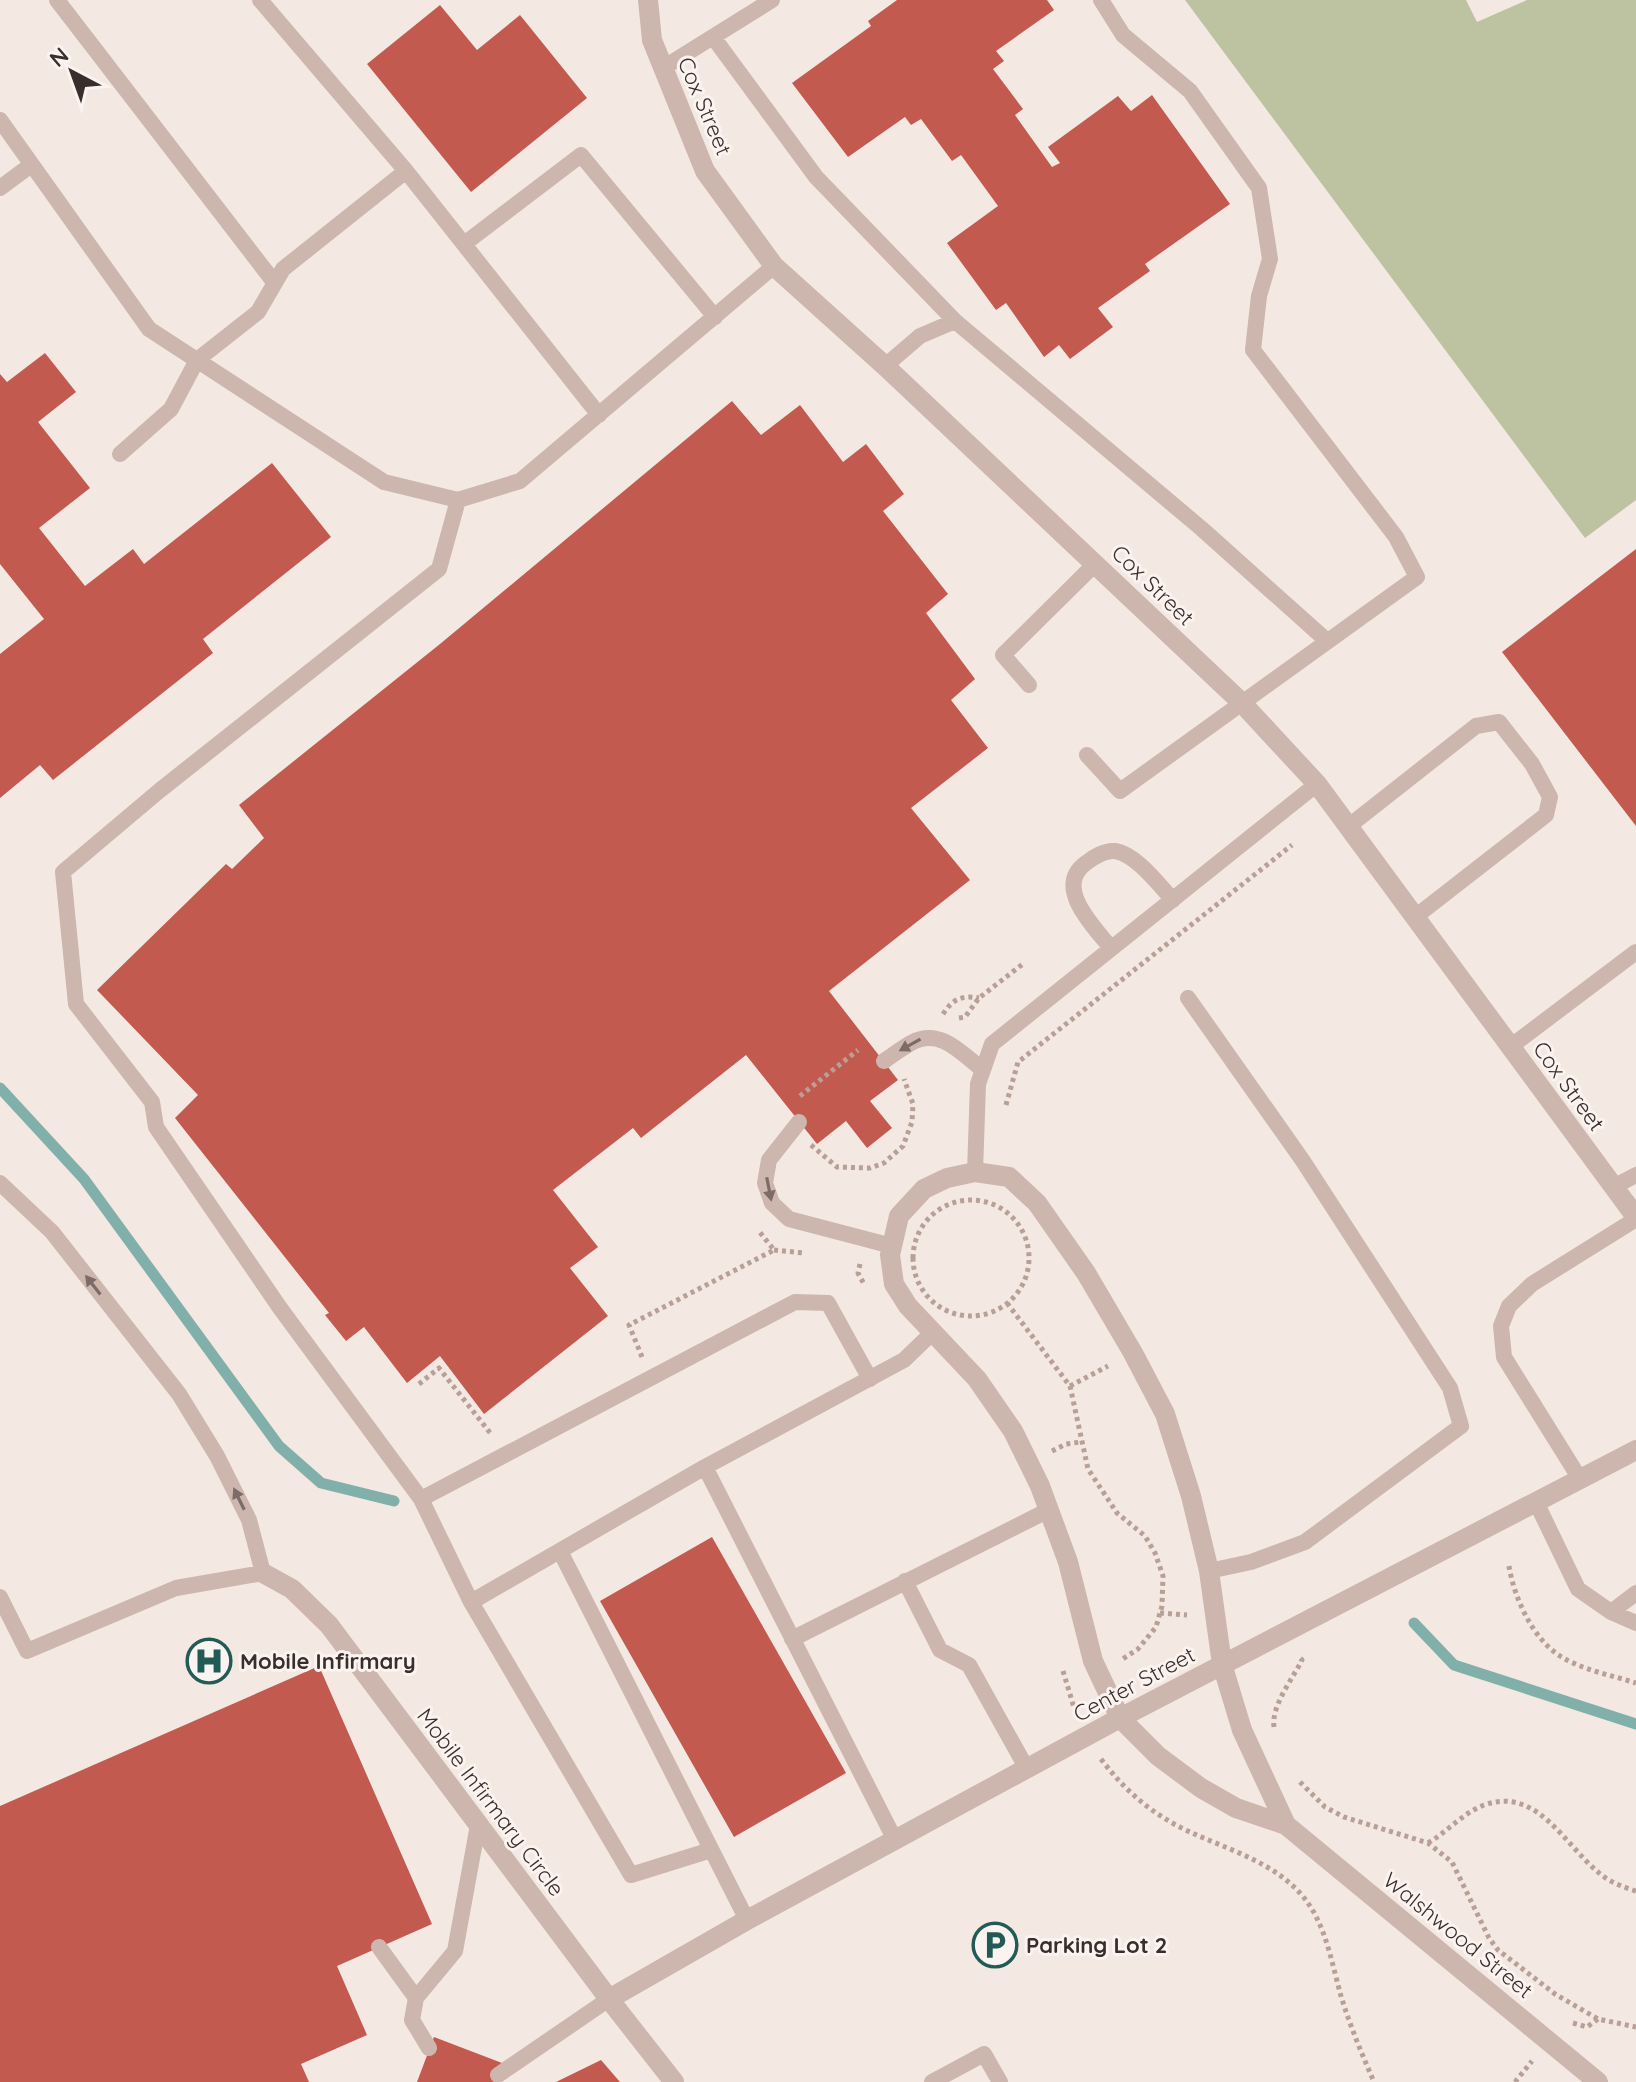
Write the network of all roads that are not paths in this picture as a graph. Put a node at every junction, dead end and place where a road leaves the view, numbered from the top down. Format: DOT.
graph roads {
  1 [pos="57,0"];
  2 [pos="260,0"];
  3 [pos="648,0"];
  4 [pos="772,0"];
  5 [pos="1101,0"];
  6 [pos="713,37"];
  7 [pos="663,68"];
  8 [pos="0,120"];
  9 [pos="31,165"];
  10 [pos="406,171"];
  11 [pos="0,188"];
  12 [pos="464,244"];
  13 [pos="774,266"];
  14 [pos="274,282"];
  15 [pos="715,317"];
  16 [pos="955,321"];
  17 [pos="197,360"];
  18 [pos="885,366"];
  19 [pos="599,415"];
  20 [pos="120,454"];
  21 [pos="458,500"];
  22 [pos="1096,563"];
  23 [pos="1326,640"];
  24 [pos="1029,685"];
  25 [pos="1241,702"];
  26 [pos="1087,755"];
  27 [pos="1317,784"];
  28 [pos="1349,826"];
  29 [pos="1173,900"];
  30 [pos="1415,917"];
  31 [pos="1111,948"];
  32 [pos="1636,952"];
  33 [pos="1188,998"];
  34 [pos="1510,1047"];
  35 [pos="886,1059"];
  36 [pos="983,1070"];
  37 [pos="798,1124"];
  38 [pos="975,1172"];
  39 [pos="1636,1175"];
  40 [pos="0,1183"];
  41 [pos="1613,1187"];
  42 [pos="1636,1218"];
  43 [pos="892,1246"];
  44 [pos="932,1333"];
  45 [pos="870,1379"];
  46 [pos="1636,1450"];
  47 [pos="705,1467"];
  48 [pos="1580,1479"];
  49 [pos="421,1499"];
  50 [pos="1536,1502"];
  51 [pos="1049,1510"];
  52 [pos="560,1551"];
  53 [pos="1209,1571"];
  54 [pos="263,1573"];
  55 [pos="905,1581"];
  56 [pos="1636,1593"];
  57 [pos="0,1597"];
  58 [pos="471,1602"];
  59 [pos="1611,1612"];
  60 [pos="1636,1623"];
  61 [pos="792,1639"];
  62 [pos="1222,1664"];
  63 [pos="1120,1718"];
  64 [pos="1027,1769"];
  65 [pos="478,1825"];
  66 [pos="1286,1825"];
  67 [pos="895,1840"];
  68 [pos="711,1850"];
  69 [pos="747,1920"];
  70 [pos="379,1947"];
  71 [pos="416,1998"];
  72 [pos="609,1999"];
  73 [pos="429,2048"];
  74 [pos="498,2075"];
  75 [pos="674,2082"];
  76 [pos="932,2082"];
  77 [pos="1000,2082"];
  78 [pos="1598,2082"];
  1 -- 14 [label="lane"];
  2 -- 10 [label="lane"];
  3 -- 7 [label="street, Cox Street"];
  4 -- 6 [label="lane"];
  5 -- 23 [label="lane"];
  6 -- 7 [label="lane"];
  6 -- 16 [label="lane"];
  7 -- 13 [label="street, Cox Street"];
  8 -- 9 [label="lane"];
  9 -- 11 [label="lane"];
  9 -- 17 [label="lane"];
  10 -- 12 [label="lane"];
  10 -- 14 [label="lane"];
  12 -- 15 [label="lane"];
  12 -- 19 [label="lane"];
  13 -- 15 [label="lane"];
  13 -- 18 [label="street, Cox Street"];
  14 -- 17 [label="lane"];
  15 -- 19 [label="lane"];
  16 -- 18 [label="lane"];
  16 -- 23 [label="lane"];
  17 -- 20 [label="lane"];
  17 -- 21 [label="lane"];
  18 -- 22 [label="street, Cox Street"];
  19 -- 21 [label="lane"];
  21 -- 49 [label="lane"];
  22 -- 24 [label="lane"];
  22 -- 25 [label="street, Cox Street"];
  23 -- 25 [label="lane"];
  25 -- 26 [label="lane"];
  25 -- 27 [label="street, Cox Street"];
  27 -- 28 [label="street, Cox Street"];
  27 -- 29 [label="lane"];
  28 -- 30 [label="street, Cox Street"];
  28 -- 30 [label="lane"];
  29 -- 31 [label="lane"];
  29 -- 31 [label="lane"];
  30 -- 34 [label="street, Cox Street"];
  31 -- 36 [label="lane"];
  32 -- 34 [label="lane"];
  33 -- 53 [label="lane"];
  34 -- 41 [label="street, Cox Street"];
  36 -- 35 [label="lane, one-way"];
  36 -- 38 [label="lane"];
  37 -- 43 [label="lane, one-way"];
  38 -- 43 [label="street"];
  38 -- 53 [label="street, Walshwood Street"];
  39 -- 41 [label="lane"];
  54 -- 40 [label="lane, one-way"];
  41 -- 42 [label="street, Cox Street"];
  42 -- 48 [label="lane"];
  43 -- 44 [label="street, Walshwood Street"];
  44 -- 45 [label="lane"];
  44 -- 51 [label="street, Walshwood Street"];
  45 -- 47 [label="lane"];
  45 -- 49 [label="lane"];
  46 -- 48 [label="street, Center Street"];
  47 -- 52 [label="lane"];
  47 -- 61 [label="lane"];
  48 -- 50 [label="street, Center Street"];
  49 -- 58 [label="lane"];
  50 -- 59 [label="lane"];
  50 -- 62 [label="street, Center Street"];
  51 -- 55 [label="lane"];
  51 -- 63 [label="street, Walshwood Street"];
  52 -- 58 [label="lane"];
  52 -- 68 [label="lane"];
  53 -- 62 [label="street, Walshwood Street"];
  54 -- 57 [label="lane"];
  54 -- 65 [label="street, Mobile Infirmary Circle"];
  55 -- 61 [label="lane"];
  55 -- 64 [label="lane"];
  56 -- 59 [label="lane"];
  58 -- 68 [label="lane"];
  59 -- 60 [label="lane"];
  61 -- 67 [label="lane"];
  62 -- 63 [label="street, Center Street"];
  62 -- 66 [label="street, Walshwood Street"];
  63 -- 64 [label="street, Center Street"];
  63 -- 66 [label="street, Walshwood Street"];
  64 -- 67 [label="street, Center Street"];
  65 -- 71 [label="lane"];
  65 -- 72 [label="street, Mobile Infirmary Circle"];
  66 -- 78 [label="street, Walshwood Street"];
  67 -- 69 [label="street, Center Street"];
  68 -- 69 [label="lane"];
  69 -- 72 [label="street, Center Street"];
  70 -- 71 [label="lane"];
  71 -- 73 [label="lane"];
  72 -- 74 [label="lane"];
  72 -- 75 [label="street, Mobile Infirmary Circle"];
  76 -- 77 [label="lane"];
}
